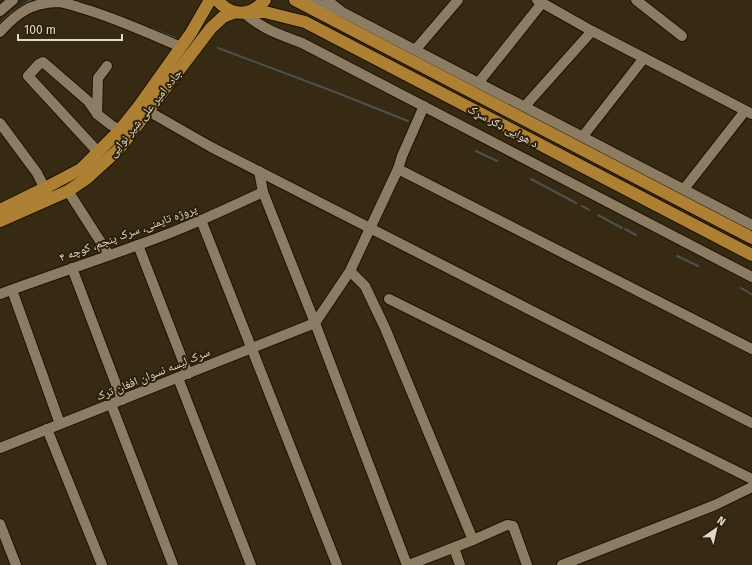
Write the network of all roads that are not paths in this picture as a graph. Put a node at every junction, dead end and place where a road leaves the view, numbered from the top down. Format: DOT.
graph roads {
  1 [pos="13,0"];
  2 [pos="210,0"];
  3 [pos="217,0"];
  4 [pos="265,0"];
  5 [pos="295,0"];
  6 [pos="312,0"];
  7 [pos="327,0"];
  8 [pos="458,0"];
  9 [pos="636,0"];
  10 [pos="540,1"];
  11 [pos="0,12"];
  12 [pos="243,12"];
  13 [pos="342,12"];
  14 [pos="592,31"];
  15 [pos="0,32"];
  16 [pos="682,36"];
  17 [pos="181,47"];
  18 [pos="416,49"];
  19 [pos="644,58"];
  20 [pos="107,66"];
  21 [pos="479,82"];
  22 [pos="424,106"];
  23 [pos="525,106"];
  24 [pos="148,111"];
  25 [pos="748,112"];
  26 [pos="97,114"];
  27 [pos="0,123"];
  28 [pos="120,130"];
  29 [pos="583,136"];
  30 [pos="98,152"];
  31 [pos="398,170"];
  32 [pos="259,171"];
  33 [pos="684,189"];
  34 [pos="68,191"];
  35 [pos="263,192"];
  36 [pos="48,193"];
  37 [pos="0,210"];
  38 [pos="201,220"];
  39 [pos="750,220"];
  40 [pos="0,221"];
  41 [pos="371,228"];
  42 [pos="752,238"];
  43 [pos="138,245"];
  44 [pos="109,255"];
  45 [pos="752,255"];
  46 [pos="72,268"];
  47 [pos="350,271"];
  48 [pos="752,277"];
  49 [pos="12,290"];
  50 [pos="0,294"];
  51 [pos="389,299"];
  52 [pos="315,323"];
  53 [pos="252,348"];
  54 [pos="752,349"];
  55 [pos="188,374"];
  56 [pos="178,378"];
  57 [pos="122,400"];
  58 [pos="111,404"];
  59 [pos="752,423"];
  60 [pos="60,424"];
  61 [pos="47,430"];
  62 [pos="0,448"];
  63 [pos="752,479"];
  64 [pos="752,487"];
  65 [pos="0,524"];
  66 [pos="473,540"];
  67 [pos="454,548"];
  68 [pos="16,565"];
  69 [pos="102,565"];
  70 [pos="173,565"];
  71 [pos="251,565"];
  72 [pos="337,565"];
  73 [pos="408,565"];
  74 [pos="460,565"];
  75 [pos="528,565"];
  76 [pos="562,565"];
  1 -- 11 [label="street"];
  2 -- 17 [label="main road"];
  3 -- 12 [label="main road"];
  4 -- 12 [label="main road, جاده امیر علی شیر نوایی"];
  5 -- 42 [label="main road, د هوایی ډګر سړک"];
  6 -- 13 [label="street"];
  7 -- 13 [label="street"];
  8 -- 18 [label="street"];
  9 -- 16 [label="street"];
  10 -- 14 [label="street"];
  10 -- 21 [label="street"];
  12 -- 22 [label="street"];
  12 -- 24 [label="main road, جاده امیر علی شیر نوایی"];
  12 -- 45 [label="main road, د هوایی ډګر سړک"];
  13 -- 18 [label="street"];
  14 -- 19 [label="street"];
  14 -- 23 [label="street"];
  15 -- 17 [label="street"];
  17 -- 28 [label="main road"];
  18 -- 21 [label="street"];
  19 -- 25 [label="street"];
  19 -- 29 [label="street"];
  20 -- 26 [label="street"];
  21 -- 23 [label="street"];
  22 -- 31 [label="street"];
  22 -- 48 [label="street"];
  23 -- 29 [label="street"];
  24 -- 32 [label="street"];
  24 -- 34 [label="main road, جاده امیر علی شیر نوایی"];
  25 -- 33 [label="street"];
  26 -- 28 [label="street"];
  26 -- 30 [label="street"];
  27 -- 36 [label="street"];
  28 -- 30 [label="main road"];
  29 -- 33 [label="street"];
  30 -- 36 [label="main road"];
  31 -- 41 [label="street"];
  31 -- 54 [label="street"];
  32 -- 35 [label="street"];
  32 -- 41 [label="street"];
  33 -- 39 [label="street"];
  34 -- 36 [label="main road, جاده امیر علی شیر نوایی"];
  34 -- 44 [label="street"];
  35 -- 38 [label="street, پروژه تایمنی، سرک پنجم، کوچه ۴"];
  35 -- 52 [label="street"];
  36 -- 37 [label="main road"];
  36 -- 40 [label="main road, جاده امیر علی شیر نوایی"];
  38 -- 43 [label="street, پروژه تایمنی، سرک پنجم، کوچه ۴"];
  38 -- 53 [label="street"];
  41 -- 47 [label="street"];
  41 -- 59 [label="street"];
  43 -- 44 [label="street, پروژه تایمنی، سرک پنجم، کوچه ۴"];
  43 -- 55 [label="street"];
  44 -- 46 [label="street, پروژه تایمنی، سرک پنجم، کوچه ۴"];
  46 -- 49 [label="street, پروژه تایمنی، سرک پنجم، کوچه ۴"];
  46 -- 57 [label="street"];
  47 -- 52 [label="street"];
  47 -- 66 [label="street"];
  49 -- 50 [label="street, پروژه تایمنی، سرک پنجم، کوچه ۴"];
  49 -- 60 [label="street"];
  51 -- 63 [label="street"];
  52 -- 53 [label="street, سرک لیسه نسوان افغان‌ ترک"];
  52 -- 73 [label="street"];
  53 -- 55 [label="street, سرک لیسه نسوان افغان‌ ترک"];
  53 -- 72 [label="street"];
  55 -- 56 [label="street, سرک لیسه نسوان افغان‌ ترک"];
  56 -- 57 [label="street, سرک لیسه نسوان افغان‌ ترک"];
  56 -- 71 [label="street"];
  57 -- 58 [label="street, سرک لیسه نسوان افغان‌ ترک"];
  58 -- 60 [label="street, سرک لیسه نسوان افغان‌ ترک"];
  58 -- 70 [label="street"];
  60 -- 61 [label="street, سرک لیسه نسوان افغان‌ ترک"];
  61 -- 62 [label="street, سرک لیسه نسوان افغان‌ ترک"];
  61 -- 69 [label="street"];
  64 -- 76 [label="street"];
  65 -- 68 [label="street"];
  66 -- 67 [label="street"];
  66 -- 75 [label="street"];
  67 -- 73 [label="street"];
  67 -- 74 [label="street"];
}
